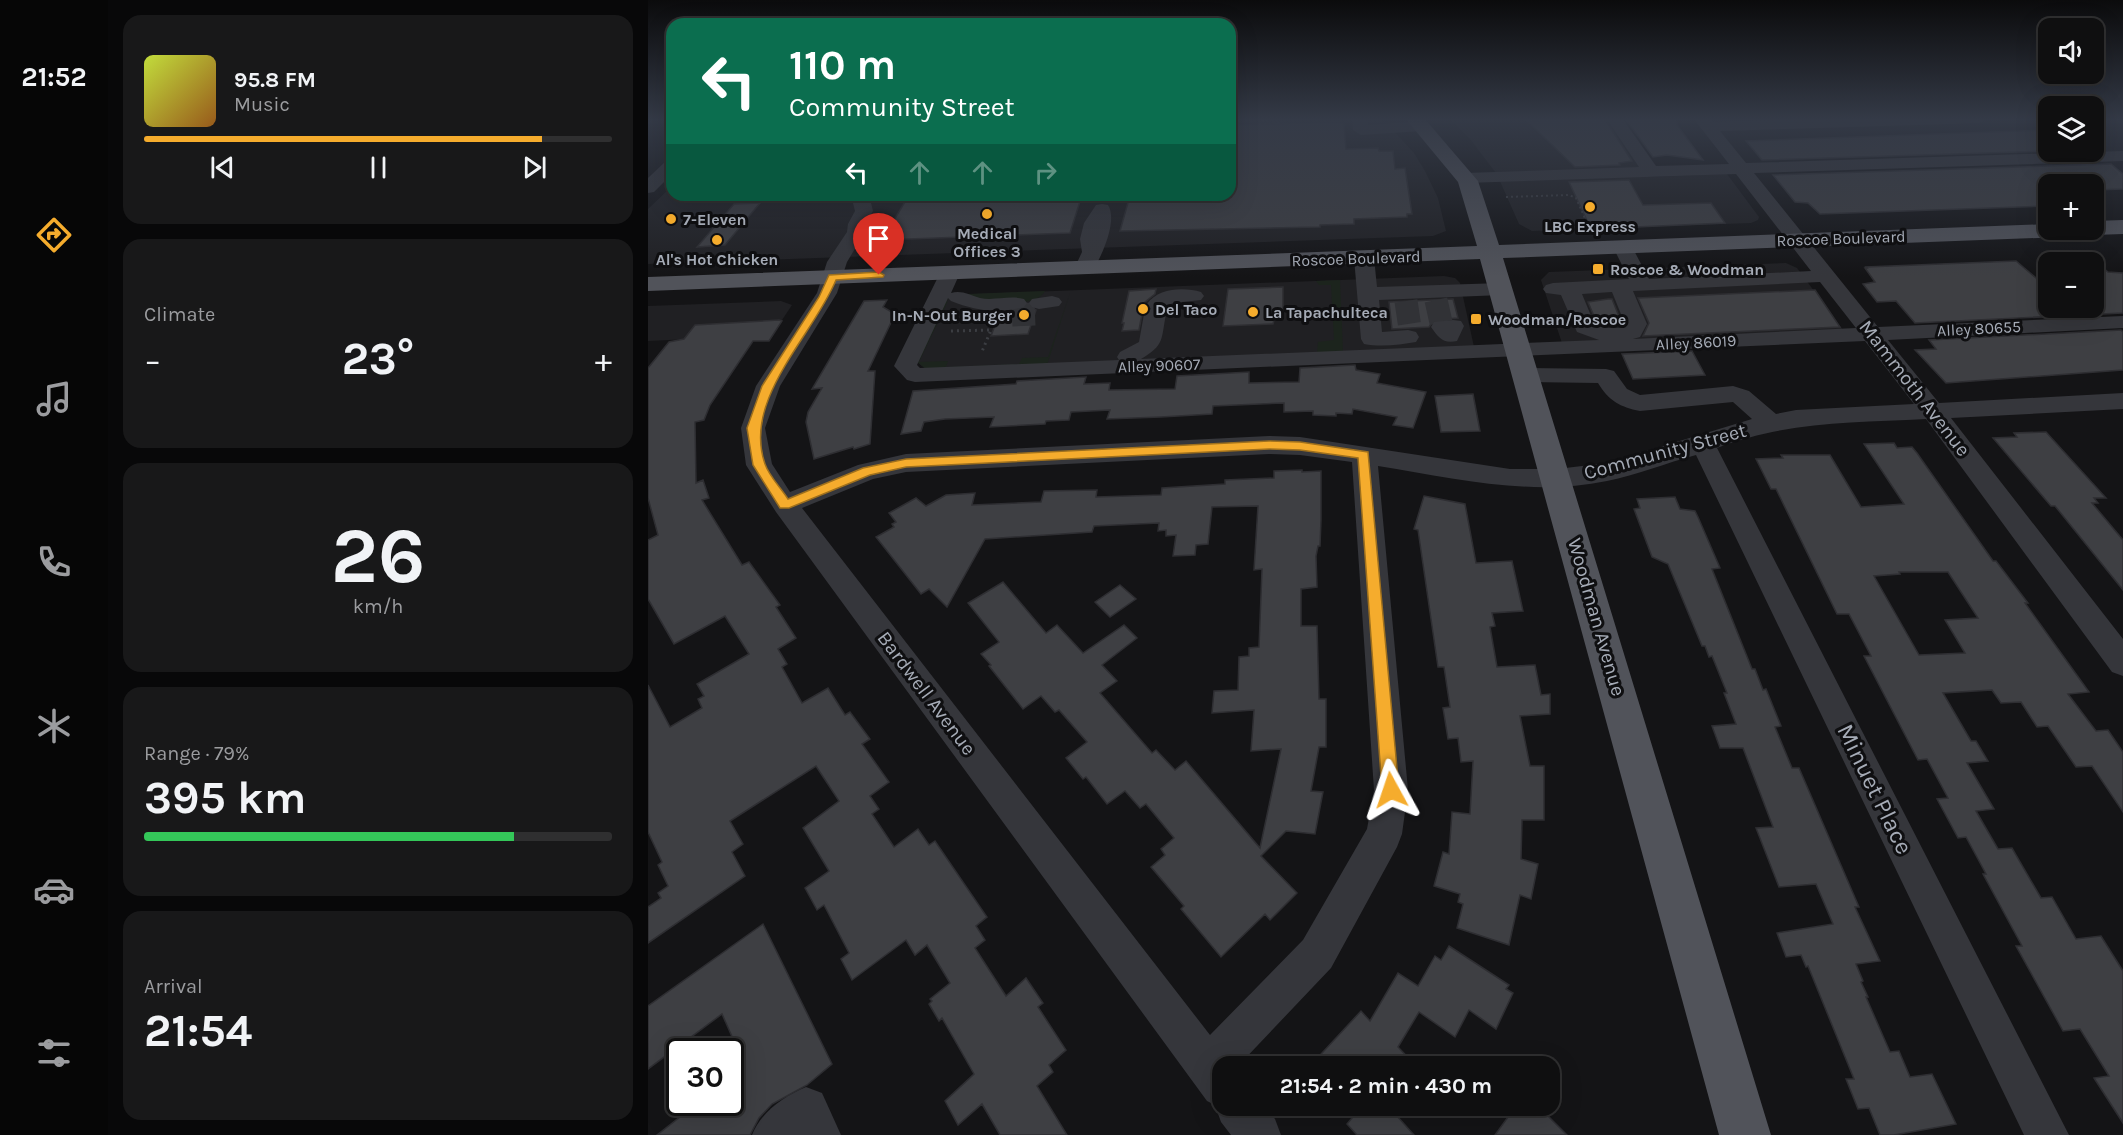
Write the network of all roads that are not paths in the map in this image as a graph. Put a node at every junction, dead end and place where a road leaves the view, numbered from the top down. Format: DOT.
graph roads {
  1 [pos="666,171"];
  2 [pos="1459,171"];
  3 [pos="1714,171"];
  4 [pos="1744,171"];
  5 [pos="1652,173"];
  6 [pos="1465,178"];
  7 [pos="648,188"];
  8 [pos="860,201"];
  9 [pos="1104,202"];
  10 [pos="2123,227"];
  11 [pos="2104,228"];
  12 [pos="2038,231"];
  13 [pos="1800,240"];
  14 [pos="1623,248"];
  15 [pos="1491,253"];
  16 [pos="1364,258"];
  17 [pos="1087,259"];
  18 [pos="950,273"];
  19 [pos="1828,276"];
  20 [pos="832,277"];
  21 [pos="648,284"];
  22 [pos="1642,285"];
  23 [pos="1620,286"];
  24 [pos="1502,289"];
  25 [pos="1367,294"];
  26 [pos="1194,296"];
  27 [pos="957,303"];
  28 [pos="1034,309"];
  29 [pos="2123,322"];
  30 [pos="1871,333"];
  31 [pos="1598,347"];
  32 [pos="1520,353"];
  33 [pos="1128,357"];
  34 [pos="1605,376"];
  35 [pos="2123,401"];
  36 [pos="1933,412"];
  37 [pos="1771,423"];
  38 [pos="1703,444"];
  39 [pos="1364,455"];
  40 [pos="1557,478"];
  41 [pos="785,505"];
  42 [pos="2123,663"];
  43 [pos="1232,1056"];
  44 [pos="1212,1072"];
  45 [pos="1245,1116"];
  46 [pos="774,1135"];
  47 [pos="819,1135"];
  48 [pos="1259,1135"];
  49 [pos="1745,1135"];
  50 [pos="2047,1135"];
  1 -- 7 [label="street"];
  2 -- 6 [label="main road, Woodman Avenue"];
  3 -- 5 [label="street"];
  4 -- 13 [label="street, Mammoth Avenue"];
  5 -- 6 [label="street"];
  6 -- 15 [label="main road, Woodman Avenue"];
  8 -- 20 [label="street, Bardwell Avenue"];
  9 -- 17 [label="street"];
  10 -- 11 [label="main road"];
  12 -- 13 [label="main road, Roscoe Boulevard"];
  13 -- 14 [label="main road, Roscoe Boulevard"];
  13 -- 19 [label="street, Mammoth Avenue"];
  14 -- 15 [label="main road, Roscoe Boulevard"];
  14 -- 22 [label="street"];
  15 -- 16 [label="main road, Roscoe Boulevard"];
  15 -- 24 [label="main road, Woodman Avenue"];
  16 -- 17 [label="main road, Roscoe Boulevard"];
  16 -- 25 [label="street"];
  17 -- 18 [label="main road, Roscoe Boulevard"];
  18 -- 20 [label="main road, Roscoe Boulevard"];
  18 -- 32 [label="street, Alley 90607"];
  19 -- 22 [label="street"];
  19 -- 30 [label="street, Mammoth Avenue"];
  20 -- 21 [label="main road, Roscoe Boulevard"];
  20 -- 41 [label="street, Bardwell Avenue"];
  22 -- 23 [label="street"];
  23 -- 23 [label="street"];
  24 -- 25 [label="street"];
  24 -- 32 [label="main road, Woodman Avenue"];
  25 -- 32 [label="street"];
  26 -- 33 [label="street"];
  27 -- 28 [label="street"];
  29 -- 30 [label="street, Alley 80655"];
  30 -- 31 [label="street, Alley 86019"];
  30 -- 36 [label="street, Mammoth Avenue"];
  31 -- 32 [label="street, Alley 86019"];
  31 -- 34 [label="street"];
  32 -- 34 [label="street"];
  32 -- 40 [label="main road, Woodman Avenue"];
  34 -- 37 [label="street"];
  35 -- 36 [label="street, Community Street"];
  36 -- 37 [label="street, Community Street"];
  36 -- 42 [label="street, Mammoth Avenue"];
  37 -- 38 [label="street, Community Street"];
  38 -- 40 [label="street, Community Street"];
  38 -- 50 [label="street, Minuet Place"];
  39 -- 40 [label="street, Community Street"];
  39 -- 41 [label="street, Community Street"];
  39 -- 43 [label="street"];
  40 -- 49 [label="main road, Woodman Avenue"];
  41 -- 44 [label="street, Bardwell Avenue"];
  45 -- 48 [label="street"];
  46 -- 47 [label="street"];
}
